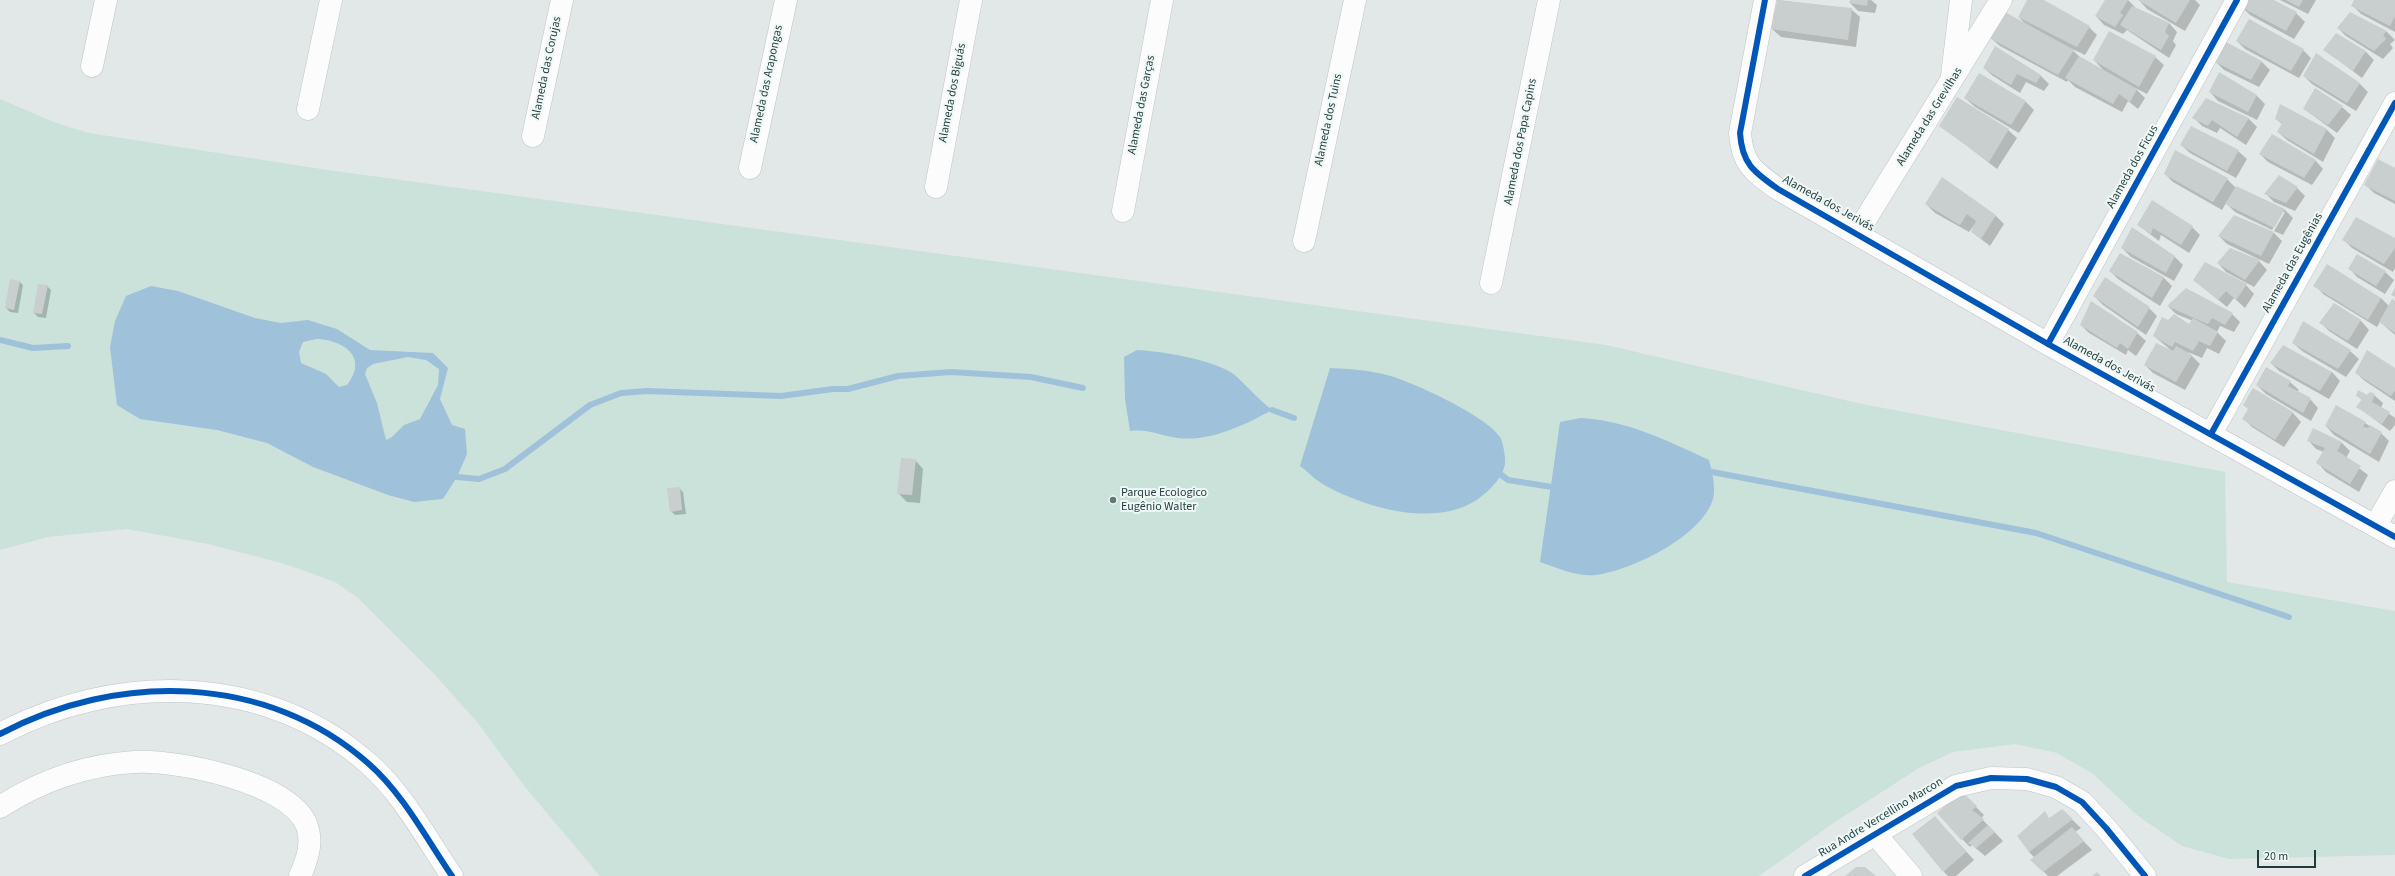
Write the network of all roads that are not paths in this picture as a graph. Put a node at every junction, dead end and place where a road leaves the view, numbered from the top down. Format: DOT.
graph roads {
  1 [pos="106,0"];
  2 [pos="331,0"];
  3 [pos="562,0"];
  4 [pos="786,0"];
  5 [pos="971,0"];
  6 [pos="1162,0"];
  7 [pos="1355,0"];
  8 [pos="1549,0"];
  9 [pos="1765,0"];
  10 [pos="1961,0"];
  11 [pos="2001,0"];
  12 [pos="2237,0"];
  13 [pos="92,66"];
  14 [pos="1951,83"];
  15 [pos="2395,103"];
  16 [pos="308,109"];
  17 [pos="533,136"];
  18 [pos="750,168"];
  19 [pos="936,187"];
  20 [pos="1123,211"];
  21 [pos="1857,233"];
  22 [pos="1304,241"];
  23 [pos="1491,283"];
  24 [pos="2048,344"];
  25 [pos="2211,434"];
  26 [pos="2395,491"];
  27 [pos="2376,525"];
  28 [pos="2395,537"];
  29 [pos="0,734"];
  30 [pos="0,807"];
  31 [pos="1876,835"];
  32 [pos="300,876"];
  33 [pos="452,876"];
  34 [pos="1805,876"];
  35 [pos="1911,876"];
  36 [pos="2145,876"];
  1 -- 13 [label="street"];
  2 -- 16 [label="street"];
  3 -- 17 [label="street, Alameda das Corujas"];
  4 -- 18 [label="street, Alameda das Arapongas"];
  5 -- 19 [label="street, Alameda dos Biguás"];
  6 -- 20 [label="street, Alameda das Garças"];
  7 -- 22 [label="street, Alameda dos Tuins"];
  8 -- 23 [label="street, Alameda dos Papa Capins"];
  9 -- 21 [label="street, Alameda dos Jerivás"];
  10 -- 14 [label="street"];
  11 -- 14 [label="street, Alameda das Grevilhas"];
  12 -- 24 [label="street, Alameda dos Ficus"];
  14 -- 21 [label="street, Alameda das Grevilhas"];
  15 -- 25 [label="street, Alameda das Eugênias"];
  21 -- 24 [label="street, Alameda dos Jerivás"];
  24 -- 25 [label="street, Alameda dos Jerivás"];
  25 -- 27 [label="street, Alameda dos Jerivás"];
  26 -- 27 [label="street"];
  27 -- 28 [label="street, Alameda dos Jerivás"];
  29 -- 33 [label="street"];
  30 -- 32 [label="street"];
  31 -- 34 [label="street, Rua Andre Vercellino Marcon"];
  31 -- 35 [label="street"];
  31 -- 36 [label="street, Rua Andre Vercellino Marcon"];
}
